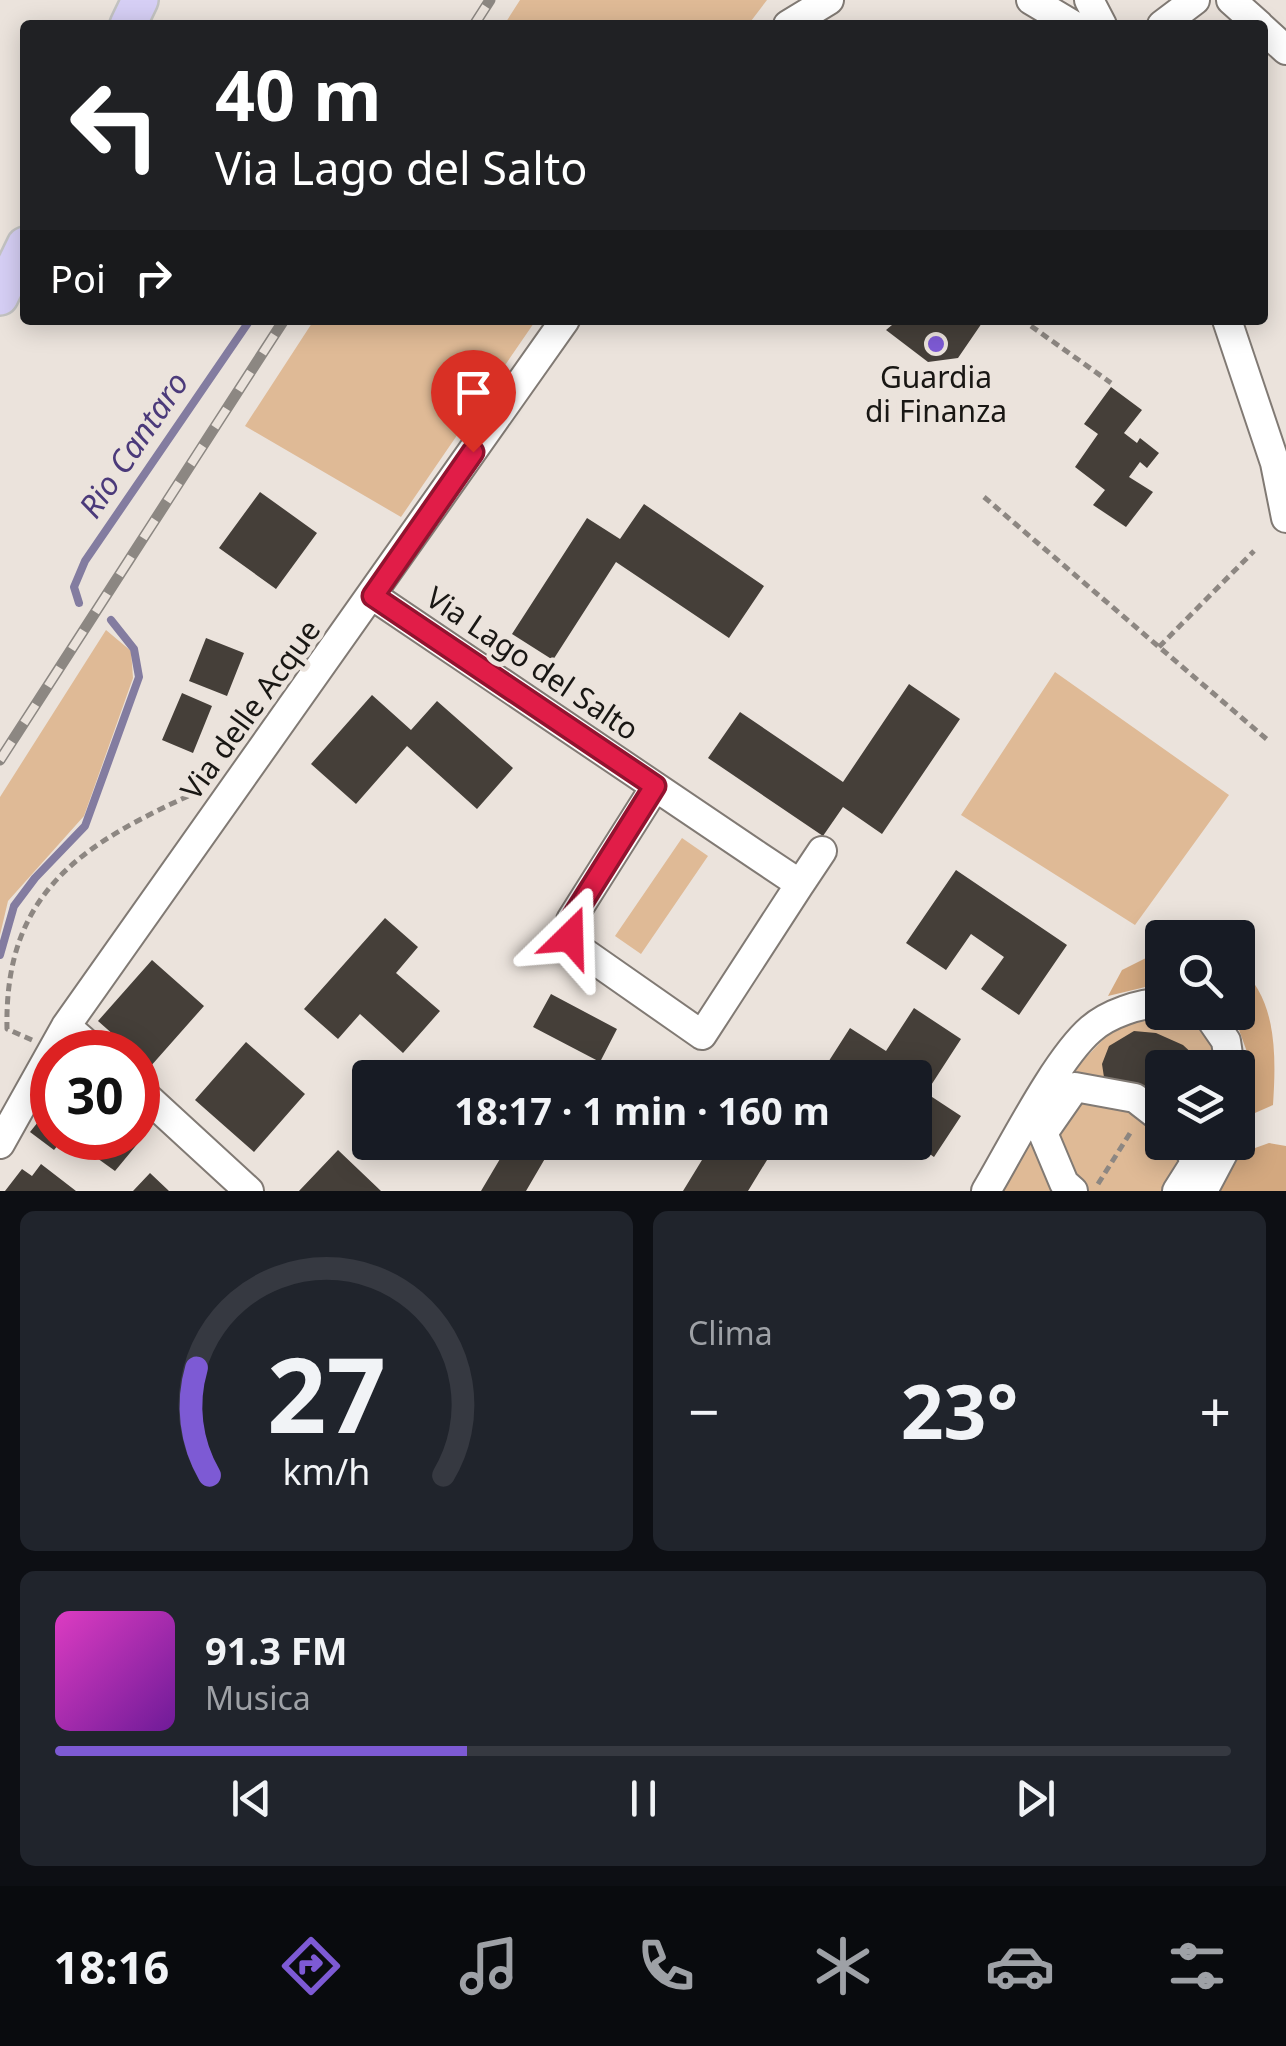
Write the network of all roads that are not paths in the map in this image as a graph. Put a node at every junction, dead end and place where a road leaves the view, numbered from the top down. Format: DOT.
graph roads {
  1 [pos="789,0"];
  2 [pos="828,0"];
  3 [pos="1032,0"];
  4 [pos="1195,0"];
  5 [pos="1232,0"];
  6 [pos="774,20"];
  7 [pos="796,20"];
  8 [pos="1065,20"];
  9 [pos="1169,20"];
  10 [pos="1253,20"];
  11 [pos="20,255"];
  12 [pos="0,297"];
  13 [pos="562,325"];
  14 [pos="1229,325"];
  15 [pos="1286,518"];
  16 [pos="373,596"];
  17 [pos="655,786"];
  18 [pos="822,851"];
  19 [pos="800,884"];
  20 [pos="1145,1006"];
  21 [pos="64,1030"];
  22 [pos="30,1090"];
  23 [pos="1145,1106"];
  24 [pos="160,1109"];
  25 [pos="0,1144"];
  26 [pos="1195,1160"];
  27 [pos="1219,1160"];
  28 [pos="249,1191"];
  29 [pos="986,1191"];
  30 [pos="1073,1191"];
  31 [pos="1177,1191"];
  32 [pos="1203,1191"];
  1 -- 6 [label="street"];
  2 -- 7 [label="street"];
  3 -- 8 [label="street"];
  4 -- 9 [label="street"];
  5 -- 10 [label="street"];
  11 -- 12 [label="main road"];
  13 -- 16 [label="street, Via delle Acque"];
  14 -- 15 [label="street"];
  16 -- 17 [label="street, Via Lago del Salto"];
  16 -- 21 [label="street, Via delle Acque"];
  17 -- 19 [label="street, Via Lago del Salto"];
  17 -- 19 [label="street"];
  18 -- 19 [label="street"];
  20 -- 29 [label="street"];
  22 -- 25 [label="street, Via delle Acque"];
  23 -- 30 [label="street"];
  24 -- 28 [label="street"];
  26 -- 31 [label="street"];
  27 -- 32 [label="street"];
}
